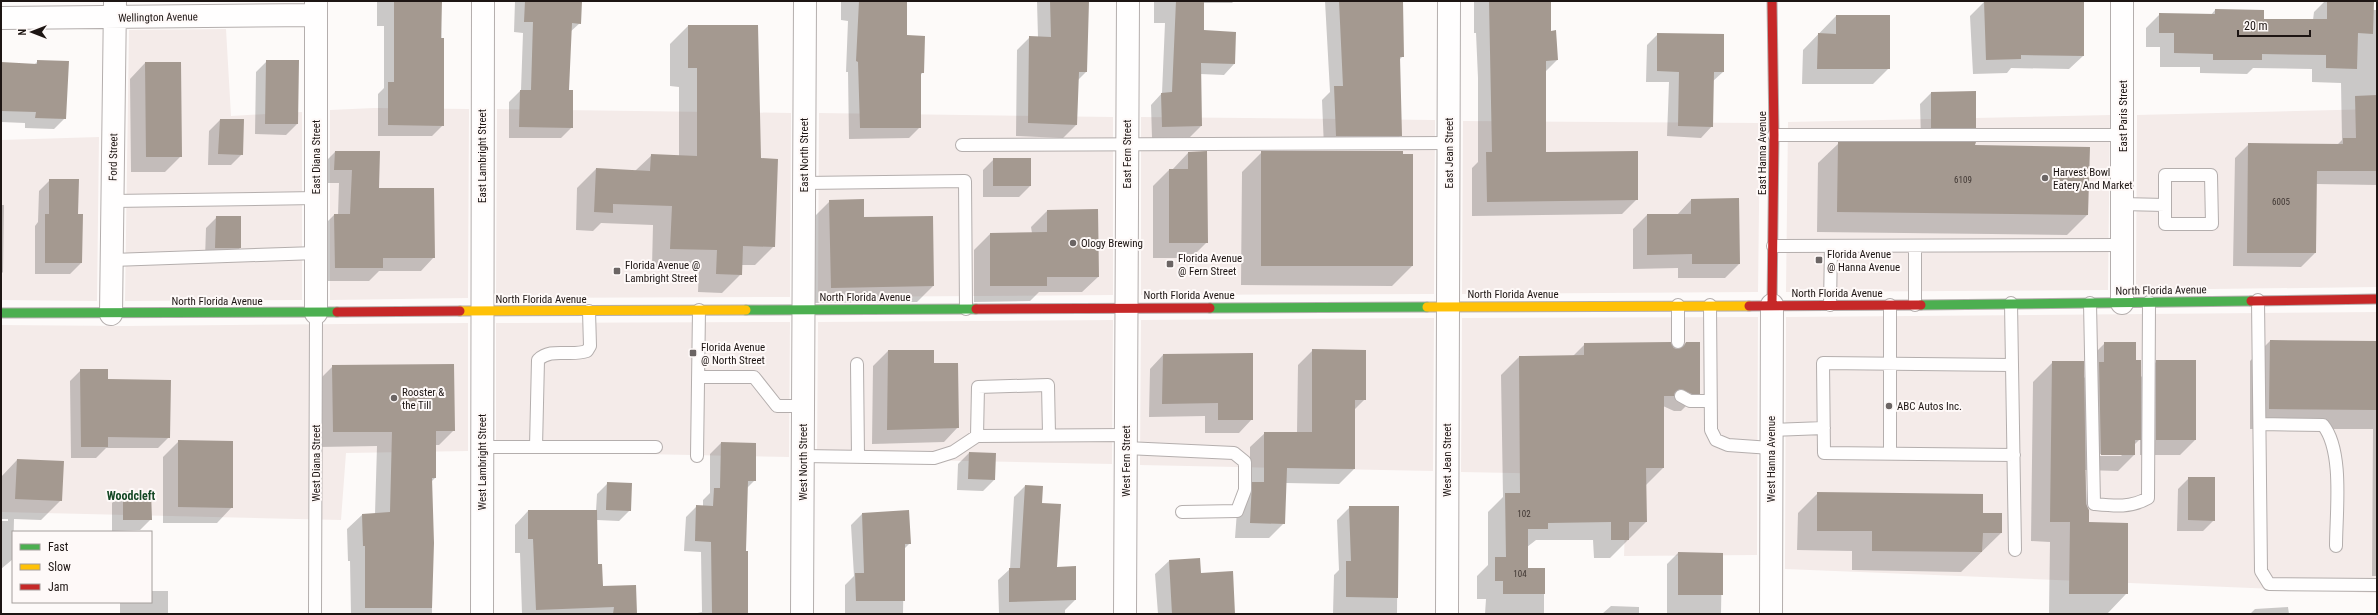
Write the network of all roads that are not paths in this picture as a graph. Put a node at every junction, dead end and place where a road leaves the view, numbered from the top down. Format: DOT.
graph roads {
  1 [pos="483,1"];
  2 [pos="805,1"];
  3 [pos="1128,1"];
  4 [pos="1449,1"];
  5 [pos="1772,1"];
  6 [pos="2122,1"];
  7 [pos="316,8"];
  8 [pos="115,9"];
  9 [pos="1,18"];
  10 [pos="1774,135"];
  11 [pos="2124,135"];
  12 [pos="1449,143"];
  13 [pos="1127,144"];
  14 [pos="962,145"];
  15 [pos="804,183"];
  16 [pos="316,198"];
  17 [pos="112,200"];
  18 [pos="2122,204"];
  19 [pos="2165,205"];
  20 [pos="2122,245"];
  21 [pos="1773,246"];
  22 [pos="1831,246"];
  23 [pos="1915,246"];
  24 [pos="316,253"];
  25 [pos="112,260"];
  26 [pos="2377,299"];
  27 [pos="2258,300"];
  28 [pos="2149,302"];
  29 [pos="2011,303"];
  30 [pos="2090,303"];
  31 [pos="2122,303"];
  32 [pos="1710,304"];
  33 [pos="1772,304"];
  34 [pos="1830,304"];
  35 [pos="1915,304"];
  36 [pos="1678,305"];
  37 [pos="1890,305"];
  38 [pos="1448,306"];
  39 [pos="1127,308"];
  40 [pos="966,309"];
  41 [pos="589,310"];
  42 [pos="699,310"];
  43 [pos="804,310"];
  44 [pos="482,311"];
  45 [pos="1,312"];
  46 [pos="316,313"];
  47 [pos="111,314"];
  48 [pos="1678,342"];
  49 [pos="857,364"];
  50 [pos="1890,364"];
  51 [pos="2012,365"];
  52 [pos="698,377"];
  53 [pos="1681,396"];
  54 [pos="1710,401"];
  55 [pos="803,406"];
  56 [pos="2260,424"];
  57 [pos="1824,428"];
  58 [pos="1049,434"];
  59 [pos="977,436"];
  60 [pos="1771,439"];
  61 [pos="1126,442"];
  62 [pos="482,447"];
  63 [pos="536,447"];
  64 [pos="656,447"];
  65 [pos="1890,454"];
  66 [pos="2014,454"];
  67 [pos="697,456"];
  68 [pos="803,456"];
  69 [pos="858,457"];
  70 [pos="1182,512"];
  71 [pos="2336,546"];
  72 [pos="2015,550"];
  73 [pos="2377,585"];
  74 [pos="315,614"];
  75 [pos="482,614"];
  76 [pos="802,614"];
  77 [pos="1125,614"];
  78 [pos="1446,614"];
  79 [pos="1771,614"];
  1 -- 44 [label="street, East Lambright Street"];
  2 -- 15 [label="street, East North Street"];
  3 -- 13 [label="street, East Fern Street"];
  4 -- 12 [label="street, East Jean Street"];
  5 -- 10 [label="main road, East Hanna Avenue"];
  6 -- 11 [label="street, East Paris Street"];
  7 -- 8 [label="street, Wellington Avenue"];
  7 -- 16 [label="street, East Diana Street"];
  8 -- 9 [label="street, Wellington Avenue"];
  8 -- 17 [label="street, Ford Street"];
  10 -- 11 [label="lane"];
  10 -- 21 [label="main road, East Hanna Avenue"];
  11 -- 18 [label="street, East Paris Street"];
  12 -- 13 [label="lane"];
  12 -- 38 [label="street, East Jean Street"];
  13 -- 14 [label="lane"];
  13 -- 39 [label="street, East Fern Street"];
  15 -- 40 [label="lane"];
  15 -- 43 [label="street, East North Street"];
  16 -- 17 [label="lane"];
  16 -- 24 [label="street, East Diana Street"];
  17 -- 25 [label="street, Ford Street"];
  18 -- 19 [label="lane"];
  18 -- 20 [label="street, East Paris Street"];
  19 -- 19 [label="lane"];
  20 -- 23 [label="lane"];
  20 -- 31 [label="street, East Paris Street"];
  21 -- 22 [label="lane"];
  21 -- 33 [label="main road, East Hanna Avenue"];
  22 -- 23 [label="lane"];
  22 -- 34 [label="lane"];
  23 -- 35 [label="lane"];
  24 -- 25 [label="lane"];
  24 -- 46 [label="street, East Diana Street"];
  25 -- 47 [label="street, Ford Street"];
  26 -- 27 [label="main road, North Florida Avenue"];
  27 -- 28 [label="main road, North Florida Avenue"];
  27 -- 56 [label="lane"];
  28 -- 30 [label="lane"];
  28 -- 31 [label="main road, North Florida Avenue"];
  29 -- 30 [label="main road, North Florida Avenue"];
  29 -- 35 [label="main road, North Florida Avenue"];
  29 -- 51 [label="lane"];
  30 -- 31 [label="main road, North Florida Avenue"];
  32 -- 33 [label="main road, North Florida Avenue"];
  32 -- 36 [label="main road, North Florida Avenue"];
  32 -- 54 [label="lane"];
  33 -- 34 [label="main road, North Florida Avenue"];
  33 -- 60 [label="street, West Hanna Avenue"];
  34 -- 37 [label="main road, North Florida Avenue"];
  35 -- 37 [label="main road, North Florida Avenue"];
  36 -- 38 [label="main road, North Florida Avenue"];
  36 -- 48 [label="lane"];
  37 -- 50 [label="lane"];
  38 -- 39 [label="main road, North Florida Avenue"];
  38 -- 78 [label="street, West Jean Street"];
  39 -- 40 [label="main road, North Florida Avenue"];
  39 -- 61 [label="street, West Fern Street"];
  40 -- 43 [label="main road, North Florida Avenue"];
  41 -- 42 [label="main road, North Florida Avenue"];
  41 -- 44 [label="main road, North Florida Avenue"];
  41 -- 63 [label="lane"];
  42 -- 43 [label="main road, North Florida Avenue"];
  42 -- 52 [label="lane"];
  43 -- 55 [label="street, West North Street"];
  44 -- 46 [label="main road, North Florida Avenue"];
  44 -- 62 [label="street, West Lambright Street"];
  45 -- 47 [label="main road, North Florida Avenue"];
  46 -- 47 [label="main road, North Florida Avenue"];
  46 -- 74 [label="lane, West Diana Street"];
  49 -- 69 [label="lane"];
  50 -- 51 [label="lane"];
  50 -- 57 [label="lane"];
  50 -- 65 [label="lane"];
  51 -- 66 [label="lane"];
  52 -- 55 [label="lane"];
  52 -- 67 [label="lane"];
  53 -- 54 [label="lane"];
  54 -- 60 [label="lane"];
  55 -- 68 [label="street, West North Street"];
  56 -- 71 [label="lane"];
  56 -- 73 [label="lane"];
  57 -- 60 [label="lane"];
  57 -- 65 [label="lane"];
  58 -- 59 [label="lane"];
  58 -- 59 [label="lane"];
  58 -- 61 [label="lane"];
  59 -- 69 [label="lane"];
  60 -- 79 [label="street, West Hanna Avenue"];
  61 -- 70 [label="lane"];
  61 -- 77 [label="street, West Fern Street"];
  62 -- 63 [label="lane"];
  62 -- 75 [label="street, West Lambright Street"];
  63 -- 64 [label="lane"];
  65 -- 66 [label="lane"];
  66 -- 72 [label="lane"];
  68 -- 69 [label="lane"];
  68 -- 76 [label="street, West North Street"];
}
